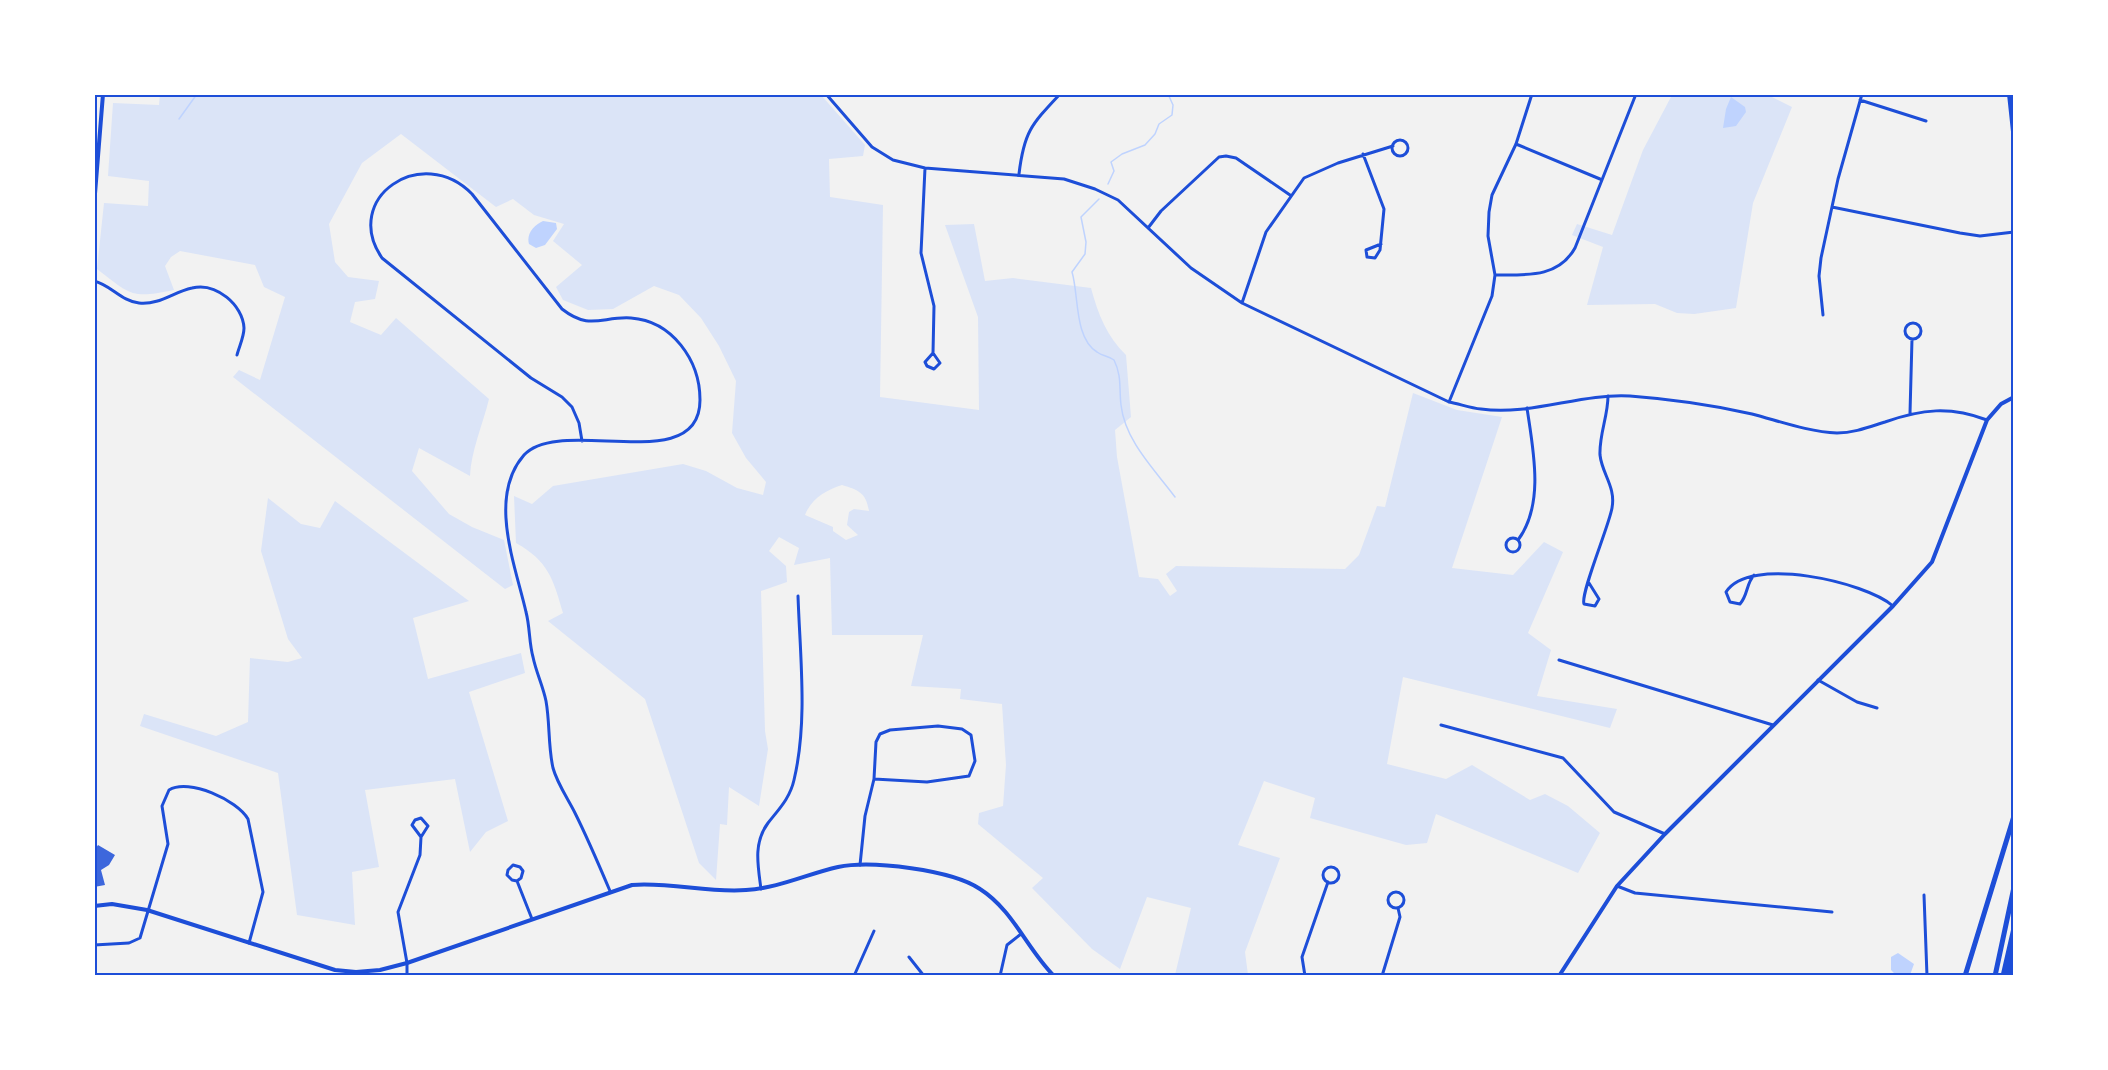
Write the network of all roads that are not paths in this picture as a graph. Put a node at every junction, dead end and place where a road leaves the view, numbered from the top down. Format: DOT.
graph roads {
  1 [pos="103,94"];
  2 [pos="826,94"];
  3 [pos="1060,94"];
  4 [pos="1532,94"];
  5 [pos="1636,94"];
  6 [pos="1862,94"];
  7 [pos="2009,94"];
  8 [pos="1860,100"];
  9 [pos="1926,121"];
  10 [pos="2013,141"];
  11 [pos="1516,144"];
  12 [pos="1393,146"];
  13 [pos="1363,154"];
  14 [pos="925,168"];
  15 [pos="1019,174"];
  16 [pos="1601,179"];
  17 [pos="1290,195"];
  18 [pos="94,207"];
  19 [pos="1832,207"];
  20 [pos="1148,228"];
  21 [pos="2013,232"];
  22 [pos="1380,244"];
  23 [pos="1495,275"];
  24 [pos="94,281"];
  25 [pos="1242,303"];
  26 [pos="1823,315"];
  27 [pos="1912,339"];
  28 [pos="933,353"];
  29 [pos="237,355"];
  30 [pos="1608,396"];
  31 [pos="2013,397"];
  32 [pos="1449,402"];
  33 [pos="1527,408"];
  34 [pos="1910,413"];
  35 [pos="1987,420"];
  36 [pos="582,441"];
  37 [pos="1518,540"];
  38 [pos="1754,575"];
  39 [pos="1589,583"];
  40 [pos="798,596"];
  41 [pos="1893,606"];
  42 [pos="1558,660"];
  43 [pos="1818,680"];
  44 [pos="1877,708"];
  45 [pos="1441,725"];
  46 [pos="1773,725"];
  47 [pos="874,779"];
  48 [pos="2013,816"];
  49 [pos="1665,834"];
  50 [pos="421,837"];
  51 [pos="860,865"];
  52 [pos="517,880"];
  53 [pos="1328,882"];
  54 [pos="1617,886"];
  55 [pos="2013,887"];
  56 [pos="761,889"];
  57 [pos="610,891"];
  58 [pos="1924,895"];
  59 [pos="94,906"];
  60 [pos="1398,908"];
  61 [pos="147,910"];
  62 [pos="1832,912"];
  63 [pos="532,919"];
  64 [pos="2013,928"];
  65 [pos="874,931"];
  66 [pos="1021,934"];
  67 [pos="249,943"];
  68 [pos="94,945"];
  69 [pos="2013,948"];
  70 [pos="909,957"];
  71 [pos="407,963"];
  72 [pos="406,975"];
  73 [pos="854,975"];
  74 [pos="924,975"];
  75 [pos="1000,975"];
  76 [pos="1054,975"];
  77 [pos="1305,975"];
  78 [pos="1382,975"];
  79 [pos="1559,975"];
  80 [pos="1927,975"];
  81 [pos="1965,975"];
  82 [pos="1995,975"];
  83 [pos="2006,975"];
  1 -- 18 [label="main road"];
  2 -- 14 [label="street"];
  3 -- 15 [label="street"];
  4 -- 11 [label="street"];
  5 -- 16 [label="street"];
  6 -- 8 [label="street"];
  7 -- 10 [label="main road"];
  8 -- 9 [label="street"];
  8 -- 19 [label="street"];
  11 -- 16 [label="street"];
  11 -- 23 [label="street"];
  12 -- 12 [label="street"];
  12 -- 13 [label="street"];
  13 -- 17 [label="street"];
  13 -- 22 [label="street"];
  14 -- 15 [label="street"];
  14 -- 28 [label="street"];
  15 -- 20 [label="street"];
  16 -- 23 [label="street"];
  17 -- 20 [label="street"];
  17 -- 25 [label="street"];
  19 -- 21 [label="street"];
  19 -- 26 [label="street"];
  20 -- 25 [label="street"];
  22 -- 22 [label="street"];
  23 -- 32 [label="street"];
  24 -- 29 [label="street"];
  25 -- 32 [label="street"];
  27 -- 27 [label="street"];
  27 -- 34 [label="street"];
  28 -- 28 [label="street"];
  30 -- 33 [label="street"];
  30 -- 34 [label="street"];
  30 -- 39 [label="street"];
  31 -- 35 [label="main road"];
  32 -- 33 [label="street"];
  33 -- 37 [label="street"];
  34 -- 35 [label="street"];
  35 -- 41 [label="main road"];
  36 -- 36 [label="street"];
  36 -- 57 [label="street"];
  37 -- 37 [label="street"];
  38 -- 38 [label="street"];
  38 -- 41 [label="street"];
  39 -- 39 [label="street"];
  40 -- 56 [label="street"];
  41 -- 43 [label="main road"];
  42 -- 46 [label="street"];
  43 -- 44 [label="street"];
  43 -- 46 [label="main road"];
  45 -- 49 [label="street"];
  46 -- 49 [label="main road"];
  47 -- 47 [label="street"];
  47 -- 51 [label="street"];
  48 -- 81 [label="highway"];
  49 -- 54 [label="main road"];
  50 -- 50 [label="street"];
  50 -- 71 [label="street"];
  51 -- 56 [label="main road"];
  51 -- 66 [label="main road"];
  52 -- 52 [label="street"];
  52 -- 63 [label="street"];
  53 -- 53 [label="street"];
  53 -- 77 [label="street"];
  54 -- 62 [label="street"];
  54 -- 79 [label="main road"];
  55 -- 82 [label="highway"];
  56 -- 57 [label="main road"];
  57 -- 63 [label="main road"];
  58 -- 80 [label="street"];
  59 -- 61 [label="main road"];
  60 -- 60 [label="street"];
  60 -- 78 [label="street"];
  61 -- 67 [label="main road"];
  61 -- 67 [label="street"];
  61 -- 68 [label="street"];
  63 -- 71 [label="main road"];
  64 -- 83 [label="highway"];
  65 -- 73 [label="street"];
  66 -- 75 [label="street"];
  66 -- 76 [label="main road"];
  67 -- 71 [label="main road"];
  69 -- 83 [label="highway"];
  70 -- 74 [label="street"];
  71 -- 72 [label="street"];
}
